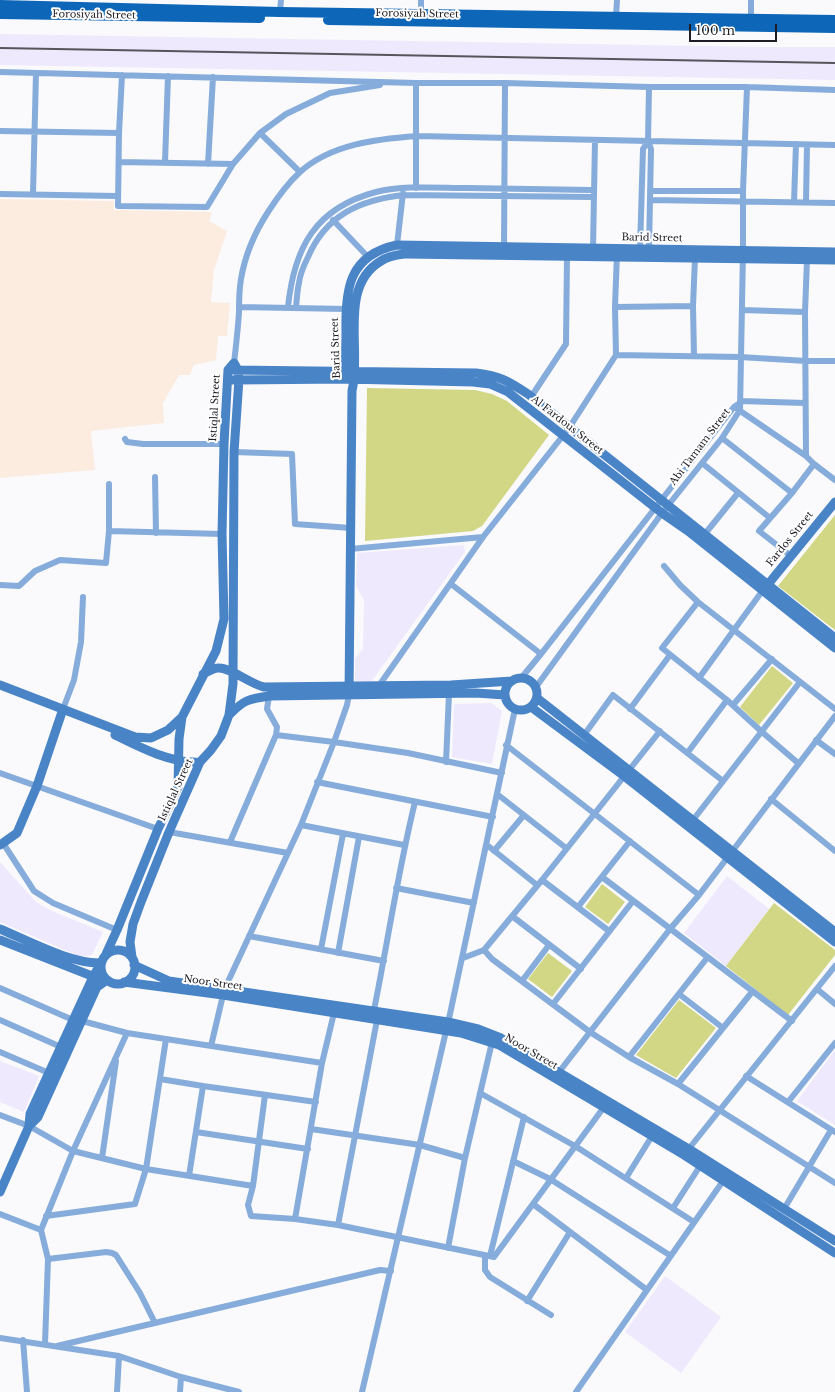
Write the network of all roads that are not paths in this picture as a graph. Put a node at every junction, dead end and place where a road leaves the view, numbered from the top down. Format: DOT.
graph roads {
  1 [pos="281,0"];
  2 [pos="421,0"];
  3 [pos="617,0"];
  4 [pos="751,0"];
  5 [pos="0,5"];
  6 [pos="280,12"];
  7 [pos="0,14"];
  8 [pos="421,14"];
  9 [pos="616,17"];
  10 [pos="751,19"];
  11 [pos="835,20"];
  12 [pos="835,28"];
  13 [pos="0,72"];
  14 [pos="36,73"];
  15 [pos="122,75"];
  16 [pos="168,76"];
  17 [pos="213,77"];
  18 [pos="395,82"];
  19 [pos="416,83"];
  20 [pos="505,83"];
  21 [pos="650,87"];
  22 [pos="747,87"];
  23 [pos="835,90"];
  24 [pos="0,131"];
  25 [pos="34,132"];
  26 [pos="119,133"];
  27 [pos="260,133"];
  28 [pos="416,136"];
  29 [pos="505,138"];
  30 [pos="595,140"];
  31 [pos="648,141"];
  32 [pos="745,143"];
  33 [pos="796,144"];
  34 [pos="807,145"];
  35 [pos="835,145"];
  36 [pos="119,162"];
  37 [pos="165,162"];
  38 [pos="208,164"];
  39 [pos="233,164"];
  40 [pos="300,172"];
  41 [pos="416,188"];
  42 [pos="505,189"];
  43 [pos="594,190"];
  44 [pos="650,190"];
  45 [pos="743,191"];
  46 [pos="403,192"];
  47 [pos="0,194"];
  48 [pos="33,194"];
  49 [pos="118,196"];
  50 [pos="505,196"];
  51 [pos="594,197"];
  52 [pos="650,200"];
  53 [pos="743,201"];
  54 [pos="794,202"];
  55 [pos="806,202"];
  56 [pos="835,203"];
  57 [pos="333,220"];
  58 [pos="402,248"];
  59 [pos="593,249"];
  60 [pos="645,249"];
  61 [pos="504,252"];
  62 [pos="835,252"];
  63 [pos="617,253"];
  64 [pos="743,255"];
  65 [pos="368,257"];
  66 [pos="567,257"];
  67 [pos="695,258"];
  68 [pos="807,260"];
  69 [pos="835,260"];
  70 [pos="693,306"];
  71 [pos="239,307"];
  72 [pos="288,307"];
  73 [pos="296,307"];
  74 [pos="615,307"];
  75 [pos="346,309"];
  76 [pos="742,310"];
  77 [pos="805,312"];
  78 [pos="616,355"];
  79 [pos="694,356"];
  80 [pos="740,357"];
  81 [pos="806,361"];
  82 [pos="835,361"];
  83 [pos="235,371"];
  84 [pos="350,375"];
  85 [pos="228,380"];
  86 [pos="531,397"];
  87 [pos="805,403"];
  88 [pos="739,405"];
  89 [pos="569,428"];
  90 [pos="563,436"];
  91 [pos="722,438"];
  92 [pos="125,440"];
  93 [pos="224,444"];
  94 [pos="234,452"];
  95 [pos="806,456"];
  96 [pos="702,463"];
  97 [pos="814,464"];
  98 [pos="156,477"];
  99 [pos="834,478"];
  100 [pos="109,484"];
  101 [pos="738,493"];
  102 [pos="792,493"];
  103 [pos="835,502"];
  104 [pos="662,507"];
  105 [pos="770,518"];
  106 [pos="351,528"];
  107 [pos="109,531"];
  108 [pos="156,532"];
  109 [pos="222,534"];
  110 [pos="704,535"];
  111 [pos="483,537"];
  112 [pos="350,549"];
  113 [pos="791,556"];
  114 [pos="664,566"];
  115 [pos="451,584"];
  116 [pos="0,585"];
  117 [pos="765,587"];
  118 [pos="83,597"];
  119 [pos="698,602"];
  120 [pos="734,630"];
  121 [pos="835,638"];
  122 [pos="835,648"];
  123 [pos="541,654"];
  124 [pos="670,655"];
  125 [pos="772,659"];
  126 [pos="233,673"];
  127 [pos="203,674"];
  128 [pos="522,677"];
  129 [pos="699,678"];
  130 [pos="512,680"];
  131 [pos="800,682"];
  132 [pos="0,685"];
  133 [pos="536,687"];
  134 [pos="349,690"];
  135 [pos="377,690"];
  136 [pos="449,694"];
  137 [pos="505,695"];
  138 [pos="269,696"];
  139 [pos="537,698"];
  140 [pos="727,700"];
  141 [pos="733,705"];
  142 [pos="531,706"];
  143 [pos="515,708"];
  144 [pos="63,709"];
  145 [pos="630,709"];
  146 [pos="835,709"];
  147 [pos="229,715"];
  148 [pos="182,716"];
  149 [pos="835,716"];
  150 [pos="86,718"];
  151 [pos="660,732"];
  152 [pos="762,732"];
  153 [pos="276,735"];
  154 [pos="584,735"];
  155 [pos="816,740"];
  156 [pos="334,742"];
  157 [pos="506,745"];
  158 [pos="688,752"];
  159 [pos="835,754"];
  160 [pos="178,759"];
  161 [pos="200,762"];
  162 [pos="446,762"];
  163 [pos="798,763"];
  164 [pos="0,773"];
  165 [pos="502,773"];
  166 [pos="626,773"];
  167 [pos="723,781"];
  168 [pos="317,782"];
  169 [pos="37,786"];
  170 [pos="497,794"];
  171 [pos="771,799"];
  172 [pos="415,802"];
  173 [pos="593,814"];
  174 [pos="524,815"];
  175 [pos="492,817"];
  176 [pos="693,820"];
  177 [pos="301,825"];
  178 [pos="158,829"];
  179 [pos="169,832"];
  180 [pos="343,834"];
  181 [pos="359,837"];
  182 [pos="230,842"];
  183 [pos="630,842"];
  184 [pos="1,844"];
  185 [pos="404,845"];
  186 [pos="486,845"];
  187 [pos="566,848"];
  188 [pos="494,851"];
  189 [pos="835,851"];
  190 [pos="288,853"];
  191 [pos="729,854"];
  192 [pos="602,877"];
  193 [pos="542,880"];
  194 [pos="537,885"];
  195 [pos="396,888"];
  196 [pos="699,895"];
  197 [pos="633,901"];
  198 [pos="474,902"];
  199 [pos="578,907"];
  200 [pos="512,916"];
  201 [pos="0,929"];
  202 [pos="670,929"];
  203 [pos="117,930"];
  204 [pos="609,930"];
  205 [pos="835,932"];
  206 [pos="249,936"];
  207 [pos="1,942"];
  208 [pos="835,942"];
  209 [pos="549,945"];
  210 [pos="321,949"];
  211 [pos="484,950"];
  212 [pos="338,953"];
  213 [pos="106,954"];
  214 [pos="462,958"];
  215 [pos="707,958"];
  216 [pos="133,961"];
  217 [pos="384,961"];
  218 [pos="101,963"];
  219 [pos="835,966"];
  220 [pos="581,969"];
  221 [pos="93,978"];
  222 [pos="107,980"];
  223 [pos="522,981"];
  224 [pos="124,982"];
  225 [pos="0,988"];
  226 [pos="817,989"];
  227 [pos="224,992"];
  228 [pos="752,992"];
  229 [pos="679,994"];
  230 [pos="553,1004"];
  231 [pos="835,1004"];
  232 [pos="374,1010"];
  233 [pos="334,1013"];
  234 [pos="0,1020"];
  235 [pos="377,1020"];
  236 [pos="77,1021"];
  237 [pos="792,1021"];
  238 [pos="447,1026"];
  239 [pos="723,1028"];
  240 [pos="590,1032"];
  241 [pos="127,1033"];
  242 [pos="166,1039"];
  243 [pos="492,1042"];
  244 [pos="835,1044"];
  245 [pos="211,1046"];
  246 [pos="61,1047"];
  247 [pos="0,1052"];
  248 [pos="117,1053"];
  249 [pos="629,1057"];
  250 [pos="322,1063"];
  251 [pos="559,1072"];
  252 [pos="49,1073"];
  253 [pos="746,1076"];
  254 [pos="160,1079"];
  255 [pos="678,1084"];
  256 [pos="203,1086"];
  257 [pos="480,1093"];
  258 [pos="265,1095"];
  259 [pos="316,1102"];
  260 [pos="788,1102"];
  261 [pos="604,1107"];
  262 [pos="719,1110"];
  263 [pos="0,1115"];
  264 [pos="524,1117"];
  265 [pos="29,1126"];
  266 [pos="311,1129"];
  267 [pos="833,1131"];
  268 [pos="196,1132"];
  269 [pos="355,1136"];
  270 [pos="652,1136"];
  271 [pos="259,1141"];
  272 [pos="420,1146"];
  273 [pos="575,1146"];
  274 [pos="308,1149"];
  275 [pos="73,1151"];
  276 [pos="686,1152"];
  277 [pos="102,1158"];
  278 [pos="465,1158"];
  279 [pos="513,1160"];
  280 [pos="700,1166"];
  281 [pos="810,1167"];
  282 [pos="146,1169"];
  283 [pos="189,1176"];
  284 [pos="626,1178"];
  285 [pos="550,1180"];
  286 [pos="723,1181"];
  287 [pos="835,1183"];
  288 [pos="252,1186"];
  289 [pos="0,1192"];
  290 [pos="533,1204"];
  291 [pos="673,1208"];
  292 [pos="784,1209"];
  293 [pos="0,1214"];
  294 [pos="46,1216"];
  295 [pos="295,1219"];
  296 [pos="694,1222"];
  297 [pos="338,1225"];
  298 [pos="41,1230"];
  299 [pos="570,1232"];
  300 [pos="399,1237"];
  301 [pos="835,1241"];
  302 [pos="448,1248"];
  303 [pos="835,1252"];
  304 [pos="488,1256"];
  305 [pos="671,1256"];
  306 [pos="48,1259"];
  307 [pos="391,1271"];
  308 [pos="647,1290"];
  309 [pos="528,1301"];
  310 [pos="551,1315"];
  311 [pos="155,1323"];
  312 [pos="0,1338"];
  313 [pos="23,1340"];
  314 [pos="45,1344"];
  315 [pos="57,1346"];
  316 [pos="119,1356"];
  317 [pos="181,1377"];
  318 [pos="27,1392"];
  319 [pos="117,1392"];
  320 [pos="180,1392"];
  321 [pos="239,1392"];
  322 [pos="362,1392"];
  323 [pos="576,1392"];
  1 -- 6 [label="street"];
  2 -- 8 [label="street"];
  3 -- 9 [label="street"];
  4 -- 10 [label="street"];
  5 -- 6 [label="main road, Forosiyah Street"];
  6 -- 8 [label="main road, Forosiyah Street"];
  7 -- 12 [label="main road, Forosiyah Street"];
  8 -- 9 [label="main road, Forosiyah Street"];
  9 -- 10 [label="main road, Forosiyah Street"];
  10 -- 11 [label="main road, Forosiyah Street"];
  13 -- 14 [label="street"];
  14 -- 15 [label="street"];
  14 -- 25 [label="street"];
  15 -- 16 [label="street"];
  15 -- 26 [label="street"];
  16 -- 17 [label="street"];
  16 -- 37 [label="street"];
  17 -- 18 [label="street"];
  17 -- 38 [label="street"];
  18 -- 19 [label="street"];
  18 -- 27 [label="street"];
  19 -- 20 [label="street"];
  19 -- 28 [label="street"];
  20 -- 21 [label="street"];
  20 -- 29 [label="street"];
  21 -- 22 [label="street"];
  21 -- 31 [label="street"];
  22 -- 23 [label="street"];
  22 -- 32 [label="street"];
  24 -- 25 [label="street"];
  25 -- 26 [label="street"];
  25 -- 48 [label="street"];
  26 -- 36 [label="street"];
  27 -- 39 [label="street"];
  27 -- 40 [label="street"];
  28 -- 29 [label="street"];
  28 -- 40 [label="street"];
  28 -- 41 [label="street"];
  29 -- 30 [label="street"];
  29 -- 42 [label="street"];
  30 -- 31 [label="street"];
  30 -- 43 [label="street"];
  31 -- 32 [label="street"];
  31 -- 44 [label="street"];
  31 -- 60 [label="street"];
  32 -- 33 [label="street"];
  32 -- 45 [label="street"];
  33 -- 34 [label="street"];
  33 -- 54 [label="street"];
  34 -- 35 [label="street"];
  34 -- 55 [label="street"];
  36 -- 37 [label="street"];
  36 -- 49 [label="street"];
  37 -- 38 [label="street"];
  38 -- 39 [label="street"];
  39 -- 49 [label="street"];
  40 -- 71 [label="street"];
  41 -- 42 [label="street"];
  41 -- 46 [label="street"];
  42 -- 43 [label="street"];
  42 -- 50 [label="street"];
  43 -- 51 [label="street"];
  44 -- 45 [label="street"];
  44 -- 52 [label="street"];
  45 -- 53 [label="street"];
  46 -- 50 [label="street"];
  46 -- 57 [label="street"];
  46 -- 58 [label="street"];
  46 -- 72 [label="street"];
  47 -- 48 [label="street"];
  48 -- 49 [label="street"];
  50 -- 51 [label="street"];
  50 -- 61 [label="street"];
  51 -- 59 [label="street"];
  52 -- 53 [label="street"];
  52 -- 60 [label="street"];
  53 -- 54 [label="street"];
  53 -- 64 [label="street"];
  54 -- 55 [label="street"];
  55 -- 56 [label="street"];
  57 -- 65 [label="street"];
  57 -- 73 [label="street"];
  58 -- 61 [label="main road, Barid Street"];
  58 -- 65 [label="main road, Barid Street"];
  58 -- 84 [label="main road, Barid Street"];
  59 -- 61 [label="main road, Barid Street"];
  59 -- 63 [label="main road, Barid Street"];
  60 -- 63 [label="main road, Barid Street"];
  60 -- 64 [label="main road, Barid Street"];
  61 -- 66 [label="main road, Barid Street"];
  62 -- 64 [label="main road, Barid Street"];
  63 -- 66 [label="main road, Barid Street"];
  63 -- 67 [label="main road, Barid Street"];
  63 -- 74 [label="street"];
  64 -- 67 [label="main road, Barid Street"];
  64 -- 68 [label="main road, Barid Street"];
  64 -- 76 [label="street"];
  65 -- 75 [label="main road, Barid Street"];
  66 -- 86 [label="street"];
  67 -- 70 [label="street"];
  68 -- 69 [label="main road, Barid Street"];
  68 -- 77 [label="street"];
  70 -- 74 [label="street"];
  70 -- 79 [label="street"];
  71 -- 72 [label="street"];
  71 -- 83 [label="street"];
  72 -- 73 [label="street"];
  73 -- 75 [label="street"];
  74 -- 78 [label="street"];
  75 -- 84 [label="main road, Barid Street"];
  76 -- 77 [label="street"];
  76 -- 80 [label="street"];
  77 -- 81 [label="street"];
  78 -- 79 [label="street"];
  78 -- 89 [label="street"];
  79 -- 80 [label="street"];
  80 -- 81 [label="street"];
  80 -- 88 [label="street"];
  81 -- 82 [label="street"];
  81 -- 87 [label="street"];
  83 -- 84 [label="main road, Al Fardous Street"];
  83 -- 85 [label="main road, Al Fardous Street"];
  83 -- 94 [label="main road, Istiqlal Street"];
  84 -- 86 [label="main road, Al Fardous Street"];
  84 -- 90 [label="main road, Al Fardous Street"];
  84 -- 106 [label="main road, Barid Street"];
  85 -- 93 [label="main road, Istiqlal Street"];
  86 -- 89 [label="main road, Al Fardous Street"];
  87 -- 88 [label="street"];
  87 -- 95 [label="street"];
  88 -- 91 [label="street, Abi Tamam Street"];
  88 -- 95 [label="street"];
  88 -- 104 [label="street, Abi Tamam Street"];
  89 -- 90 [label="street"];
  89 -- 104 [label="main road, Al Fardous Street"];
  90 -- 104 [label="main road, Al Fardous Street"];
  90 -- 111 [label="street"];
  91 -- 96 [label="street, Abi Tamam Street"];
  91 -- 102 [label="street"];
  92 -- 93 [label="street"];
  93 -- 109 [label="main road, Istiqlal Street"];
  94 -- 106 [label="street"];
  94 -- 126 [label="main road, Istiqlal Street"];
  95 -- 97 [label="street"];
  96 -- 101 [label="street"];
  96 -- 104 [label="street, Abi Tamam Street"];
  97 -- 99 [label="street"];
  97 -- 102 [label="street"];
  98 -- 108 [label="street"];
  100 -- 107 [label="street"];
  101 -- 105 [label="street"];
  101 -- 110 [label="street"];
  102 -- 105 [label="street"];
  103 -- 113 [label="main road, Fardos Street"];
  104 -- 110 [label="main road, Al Fardous Street"];
  104 -- 117 [label="main road, Al Fardous Street"];
  104 -- 123 [label="street, Abi Tamam Street"];
  104 -- 133 [label="street, Abi Tamam Street"];
  105 -- 113 [label="street"];
  106 -- 112 [label="main road, Barid Street"];
  107 -- 108 [label="street"];
  107 -- 116 [label="street"];
  108 -- 109 [label="street"];
  109 -- 127 [label="main road, Istiqlal Street"];
  110 -- 117 [label="main road, Al Fardous Street"];
  111 -- 112 [label="street"];
  111 -- 115 [label="street"];
  112 -- 134 [label="main road, Barid Street"];
  113 -- 117 [label="main road, Fardos Street"];
  114 -- 119 [label="street"];
  115 -- 123 [label="street"];
  115 -- 135 [label="street"];
  117 -- 120 [label="street"];
  117 -- 121 [label="main road, Al Fardous Street"];
  117 -- 122 [label="main road, Al Fardous Street"];
  118 -- 144 [label="street"];
  119 -- 120 [label="street"];
  119 -- 124 [label="street"];
  120 -- 125 [label="street"];
  120 -- 129 [label="street"];
  123 -- 128 [label="street, Abi Tamam Street"];
  124 -- 129 [label="street"];
  124 -- 145 [label="street"];
  125 -- 131 [label="street"];
  125 -- 141 [label="street"];
  126 -- 127 [label="main road"];
  126 -- 134 [label="main road"];
  126 -- 147 [label="main road, Istiqlal Street"];
  127 -- 148 [label="main road, Istiqlal Street"];
  128 -- 130 [label="main road"];
  128 -- 133 [label="main road"];
  129 -- 140 [label="street"];
  130 -- 135 [label="main road"];
  130 -- 137 [label="main road"];
  131 -- 146 [label="street"];
  131 -- 152 [label="street"];
  132 -- 144 [label="main road"];
  133 -- 139 [label="main road"];
  134 -- 135 [label="main road"];
  134 -- 138 [label="main road"];
  134 -- 156 [label="street"];
  135 -- 136 [label="main road"];
  136 -- 137 [label="main road"];
  136 -- 162 [label="street"];
  137 -- 143 [label="main road"];
  138 -- 147 [label="main road"];
  138 -- 153 [label="street"];
  139 -- 142 [label="main road"];
  139 -- 154 [label="main road"];
  140 -- 141 [label="street"];
  140 -- 158 [label="street"];
  141 -- 152 [label="street"];
  142 -- 143 [label="main road"];
  142 -- 166 [label="main road"];
  143 -- 157 [label="street"];
  144 -- 150 [label="main road"];
  144 -- 169 [label="main road"];
  145 -- 151 [label="street"];
  145 -- 154 [label="street"];
  147 -- 161 [label="main road, Istiqlal Street"];
  148 -- 150 [label="main road"];
  148 -- 160 [label="main road, Istiqlal Street"];
  149 -- 155 [label="street"];
  150 -- 160 [label="main road"];
  151 -- 158 [label="street"];
  151 -- 166 [label="street"];
  152 -- 163 [label="street"];
  152 -- 167 [label="street"];
  153 -- 156 [label="street"];
  153 -- 182 [label="street"];
  154 -- 166 [label="main road"];
  155 -- 159 [label="street"];
  155 -- 163 [label="street"];
  156 -- 162 [label="street"];
  156 -- 168 [label="street"];
  157 -- 165 [label="street"];
  157 -- 173 [label="street"];
  158 -- 167 [label="street"];
  160 -- 161 [label="main road"];
  160 -- 178 [label="main road, Istiqlal Street"];
  161 -- 179 [label="main road, Istiqlal Street"];
  162 -- 165 [label="street"];
  163 -- 171 [label="street"];
  164 -- 169 [label="street"];
  165 -- 170 [label="street"];
  166 -- 173 [label="street"];
  166 -- 176 [label="main road"];
  166 -- 191 [label="main road"];
  167 -- 176 [label="street"];
  168 -- 172 [label="street"];
  168 -- 177 [label="street"];
  169 -- 178 [label="street"];
  169 -- 184 [label="main road"];
  170 -- 174 [label="street"];
  170 -- 175 [label="street"];
  171 -- 189 [label="street"];
  171 -- 191 [label="street"];
  172 -- 175 [label="street"];
  172 -- 185 [label="street"];
  173 -- 183 [label="street"];
  173 -- 187 [label="street"];
  174 -- 187 [label="street"];
  174 -- 188 [label="street"];
  175 -- 186 [label="street"];
  176 -- 191 [label="main road"];
  177 -- 180 [label="street"];
  177 -- 190 [label="street"];
  178 -- 203 [label="main road, Istiqlal Street"];
  179 -- 182 [label="street"];
  179 -- 216 [label="main road, Istiqlal Street"];
  180 -- 181 [label="street"];
  180 -- 210 [label="street"];
  181 -- 185 [label="street"];
  181 -- 212 [label="street"];
  182 -- 190 [label="street"];
  183 -- 192 [label="street"];
  183 -- 196 [label="street"];
  184 -- 203 [label="street"];
  185 -- 195 [label="street"];
  186 -- 188 [label="street"];
  186 -- 198 [label="street"];
  187 -- 193 [label="street"];
  188 -- 194 [label="street"];
  190 -- 206 [label="street"];
  191 -- 196 [label="street"];
  191 -- 205 [label="main road"];
  191 -- 208 [label="main road"];
  192 -- 197 [label="street"];
  192 -- 199 [label="street"];
  193 -- 194 [label="street"];
  193 -- 199 [label="street"];
  194 -- 200 [label="street"];
  195 -- 198 [label="street"];
  195 -- 217 [label="street"];
  196 -- 202 [label="street"];
  197 -- 202 [label="street"];
  197 -- 204 [label="street"];
  198 -- 214 [label="street"];
  199 -- 204 [label="street"];
  200 -- 209 [label="street"];
  200 -- 211 [label="street"];
  201 -- 218 [label="main road"];
  202 -- 215 [label="street"];
  202 -- 240 [label="street"];
  203 -- 213 [label="main road, Istiqlal Street"];
  204 -- 220 [label="street"];
  206 -- 210 [label="street"];
  206 -- 227 [label="street"];
  207 -- 221 [label="main road"];
  209 -- 220 [label="street"];
  209 -- 223 [label="street"];
  210 -- 212 [label="street"];
  211 -- 214 [label="street"];
  211 -- 223 [label="street"];
  212 -- 217 [label="street"];
  213 -- 216 [label="main road"];
  213 -- 218 [label="main road"];
  214 -- 238 [label="street"];
  215 -- 228 [label="street"];
  215 -- 229 [label="street"];
  216 -- 224 [label="main road"];
  216 -- 227 [label="main road, Noor Street"];
  217 -- 232 [label="street"];
  218 -- 221 [label="main road"];
  218 -- 222 [label="main road"];
  219 -- 226 [label="street"];
  220 -- 230 [label="street"];
  221 -- 222 [label="main road"];
  221 -- 236 [label="main road"];
  222 -- 224 [label="main road"];
  222 -- 236 [label="main road"];
  223 -- 230 [label="street"];
  224 -- 227 [label="main road, Noor Street"];
  225 -- 236 [label="street"];
  226 -- 231 [label="street"];
  226 -- 237 [label="street"];
  227 -- 232 [label="main road, Noor Street"];
  227 -- 233 [label="main road, Noor Street"];
  227 -- 245 [label="street"];
  228 -- 237 [label="street"];
  228 -- 239 [label="street"];
  229 -- 239 [label="street"];
  229 -- 249 [label="street"];
  230 -- 240 [label="street"];
  232 -- 238 [label="main road, Noor Street"];
  233 -- 235 [label="main road, Noor Street"];
  233 -- 250 [label="street"];
  234 -- 246 [label="street"];
  235 -- 238 [label="main road, Noor Street"];
  235 -- 269 [label="street"];
  236 -- 241 [label="street"];
  236 -- 246 [label="main road"];
  236 -- 265 [label="main road"];
  237 -- 253 [label="street"];
  238 -- 243 [label="main road, Noor Street"];
  238 -- 251 [label="main road, Noor Street"];
  238 -- 272 [label="street"];
  239 -- 255 [label="street"];
  240 -- 249 [label="street"];
  240 -- 251 [label="street"];
  241 -- 242 [label="street"];
  241 -- 248 [label="street"];
  242 -- 245 [label="street"];
  242 -- 254 [label="street"];
  243 -- 257 [label="street"];
  243 -- 261 [label="main road, Noor Street"];
  244 -- 260 [label="street"];
  245 -- 250 [label="street"];
  246 -- 252 [label="main road"];
  247 -- 252 [label="street"];
  248 -- 275 [label="street"];
  248 -- 277 [label="street"];
  249 -- 255 [label="street"];
  250 -- 259 [label="street"];
  251 -- 276 [label="main road, Noor Street"];
  252 -- 265 [label="main road"];
  253 -- 260 [label="street"];
  253 -- 262 [label="street"];
  254 -- 256 [label="street"];
  254 -- 282 [label="street"];
  255 -- 262 [label="street"];
  256 -- 258 [label="street"];
  256 -- 268 [label="street"];
  257 -- 264 [label="street"];
  257 -- 278 [label="street"];
  258 -- 259 [label="street"];
  258 -- 271 [label="street"];
  259 -- 266 [label="street"];
  260 -- 267 [label="street"];
  261 -- 270 [label="main road, Noor Street"];
  261 -- 273 [label="street"];
  262 -- 276 [label="street"];
  262 -- 281 [label="street"];
  263 -- 265 [label="street"];
  264 -- 273 [label="street"];
  264 -- 279 [label="street"];
  265 -- 275 [label="street"];
  265 -- 289 [label="main road"];
  266 -- 269 [label="street"];
  266 -- 274 [label="street"];
  267 -- 281 [label="street"];
  268 -- 271 [label="street"];
  268 -- 283 [label="street"];
  269 -- 272 [label="street"];
  269 -- 297 [label="street"];
  270 -- 276 [label="main road, Noor Street"];
  270 -- 284 [label="street"];
  271 -- 274 [label="street"];
  271 -- 288 [label="street"];
  272 -- 278 [label="street"];
  272 -- 300 [label="street"];
  273 -- 284 [label="street"];
  273 -- 285 [label="street"];
  274 -- 295 [label="street"];
  275 -- 277 [label="street"];
  275 -- 294 [label="street"];
  276 -- 280 [label="main road, Noor Street"];
  276 -- 292 [label="main road, Noor Street"];
  277 -- 282 [label="street"];
  278 -- 302 [label="street"];
  279 -- 285 [label="street"];
  279 -- 304 [label="street"];
  280 -- 286 [label="main road, Noor Street"];
  280 -- 291 [label="street"];
  281 -- 287 [label="street"];
  281 -- 292 [label="street"];
  282 -- 283 [label="street"];
  282 -- 294 [label="street"];
  283 -- 288 [label="street"];
  284 -- 291 [label="street"];
  285 -- 290 [label="street"];
  285 -- 305 [label="street"];
  286 -- 296 [label="street"];
  286 -- 303 [label="main road, Noor Street"];
  288 -- 295 [label="street"];
  290 -- 299 [label="street"];
  290 -- 304 [label="street"];
  291 -- 296 [label="street"];
  292 -- 301 [label="main road, Noor Street"];
  293 -- 298 [label="street"];
  294 -- 298 [label="street"];
  295 -- 297 [label="street"];
  296 -- 305 [label="street"];
  297 -- 300 [label="street"];
  298 -- 306 [label="street"];
  299 -- 308 [label="street"];
  299 -- 309 [label="street"];
  300 -- 302 [label="street"];
  300 -- 307 [label="street"];
  302 -- 304 [label="street"];
  304 -- 309 [label="street"];
  305 -- 308 [label="street"];
  306 -- 311 [label="street"];
  306 -- 314 [label="street"];
  307 -- 311 [label="street"];
  307 -- 322 [label="street"];
  308 -- 323 [label="street"];
  309 -- 310 [label="street"];
  311 -- 315 [label="street"];
  312 -- 313 [label="street"];
  313 -- 314 [label="street"];
  313 -- 318 [label="street"];
  314 -- 315 [label="street"];
  315 -- 316 [label="street"];
  316 -- 317 [label="street"];
  316 -- 319 [label="street"];
  317 -- 320 [label="street"];
  317 -- 321 [label="street"];
}
